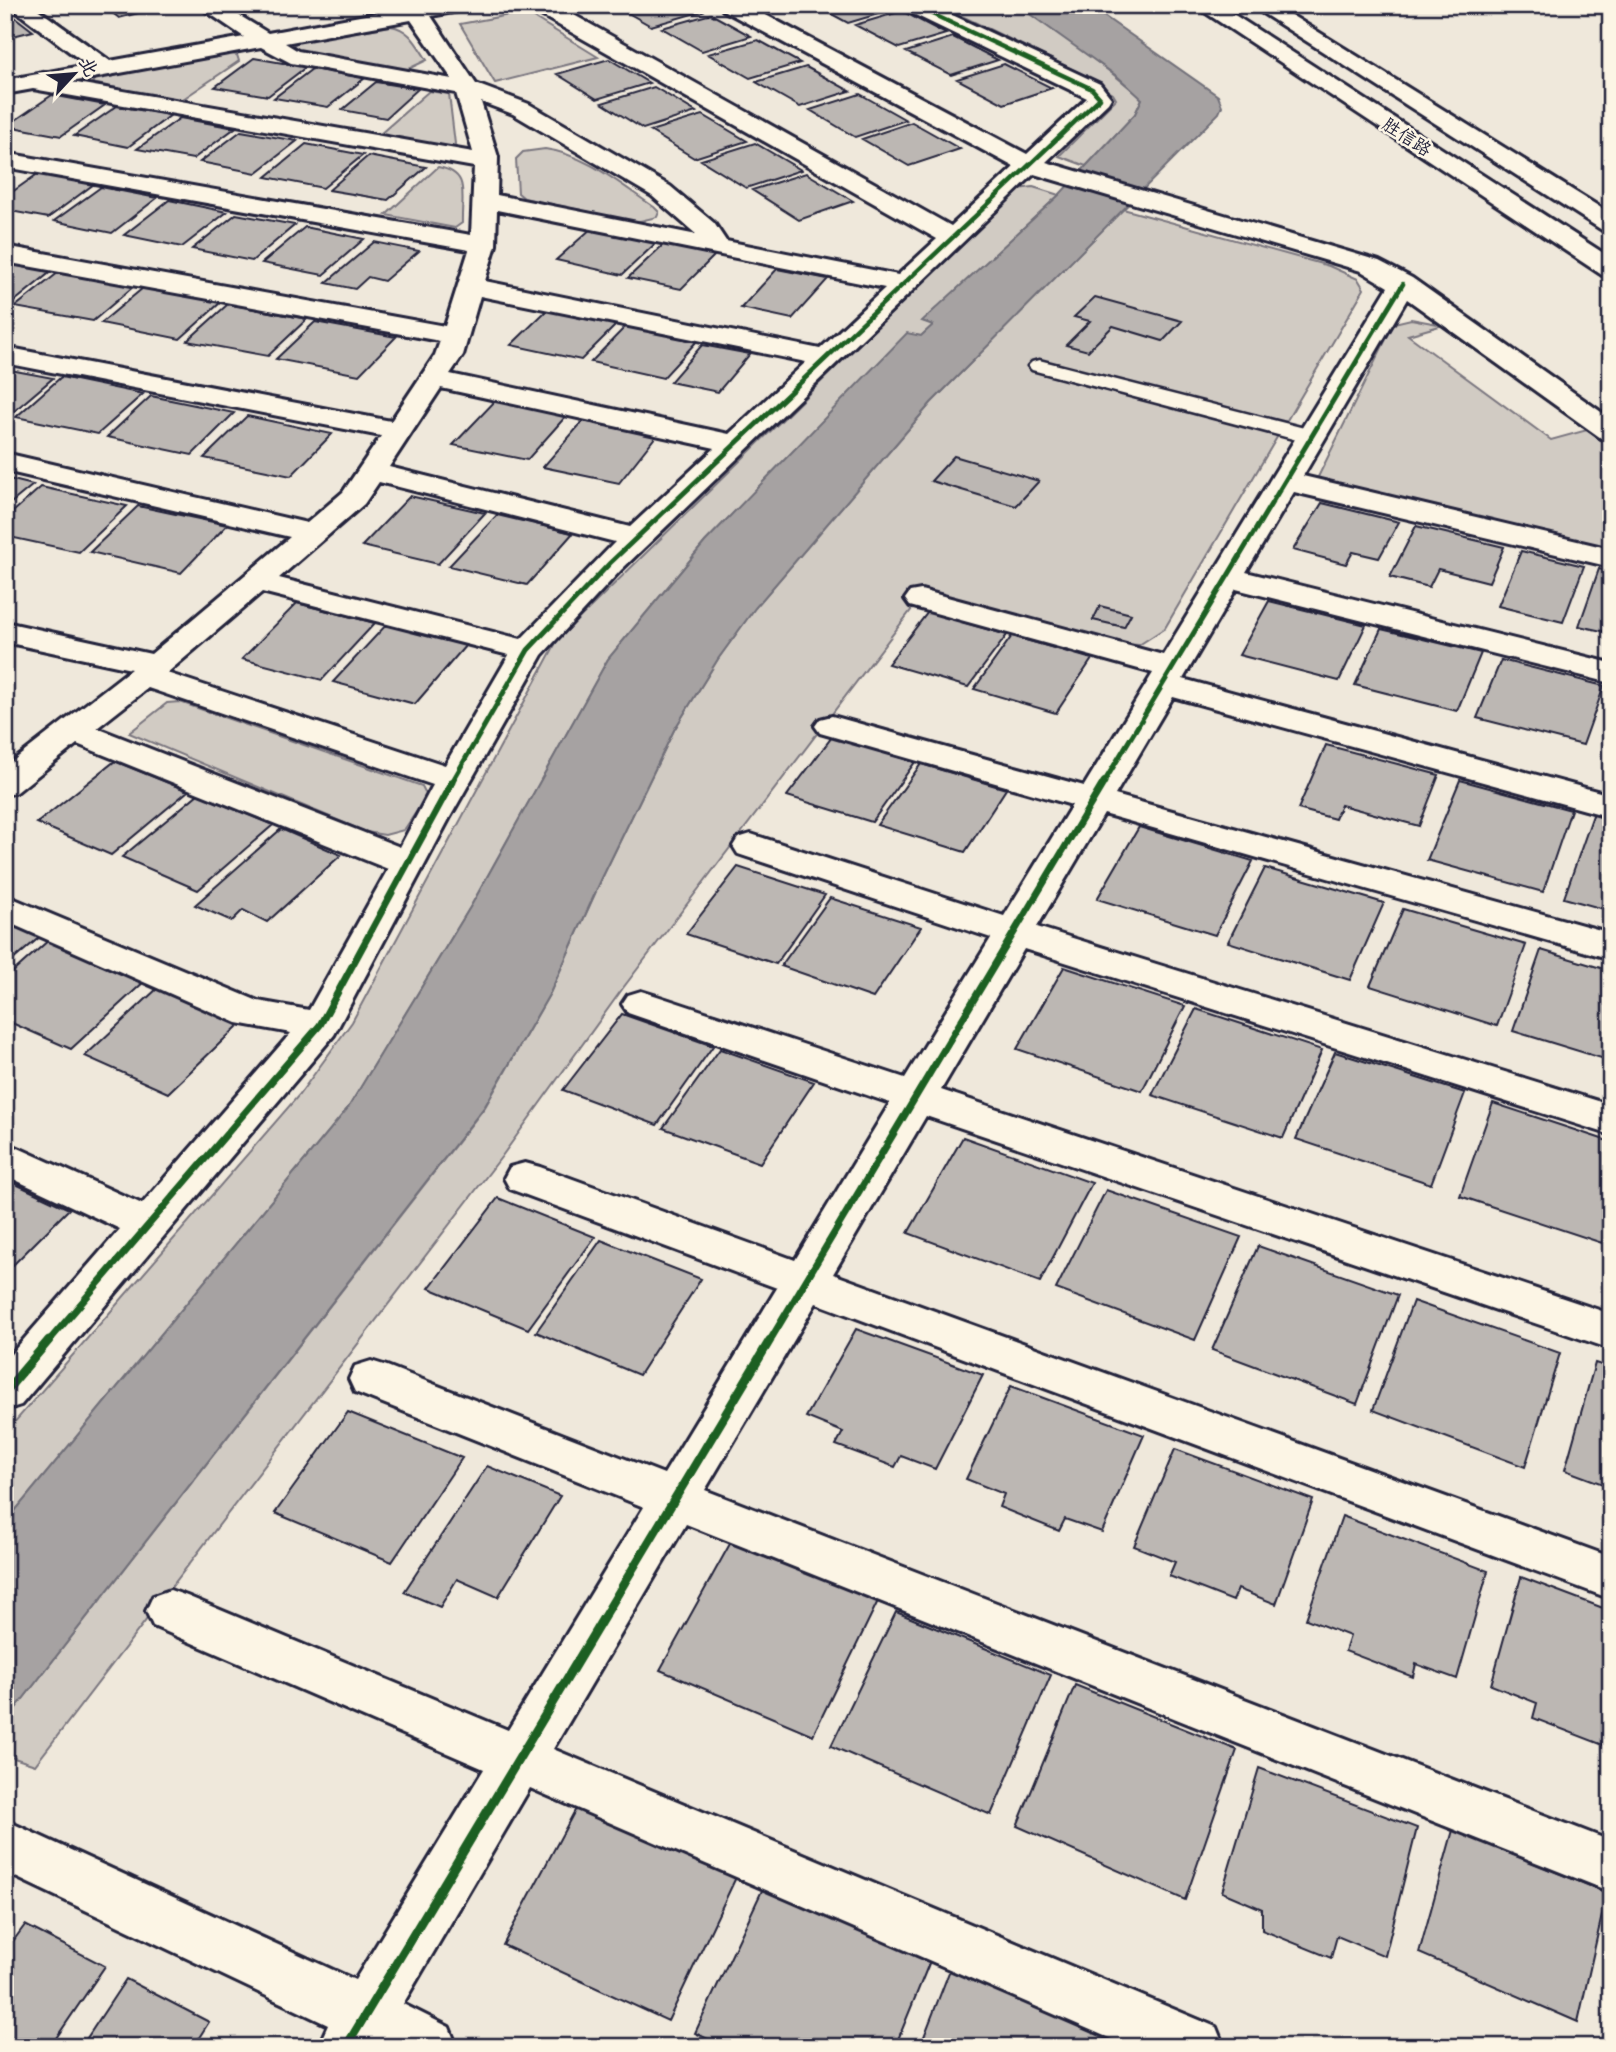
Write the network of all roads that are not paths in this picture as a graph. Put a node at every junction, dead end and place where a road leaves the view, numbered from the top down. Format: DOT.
graph roads {
  1 [pos="18,5"];
  2 [pos="207,5"];
  3 [pos="338,5"];
  4 [pos="456,5"];
  5 [pos="540,5"];
  6 [pos="731,5"];
  7 [pos="913,5"];
  8 [pos="1204,5"];
  9 [pos="1260,5"];
  10 [pos="416,9"];
  11 [pos="236,23"];
  12 [pos="262,40"];
  13 [pos="133,42"];
  14 [pos="82,51"];
  15 [pos="56,56"];
  16 [pos="107,58"];
  17 [pos="33,82"];
  18 [pos="5,87"];
  19 [pos="466,88"];
  20 [pos="5,160"];
  21 [pos="486,162"];
  22 [pos="1041,169"];
  23 [pos="486,200"];
  24 [pos="1611,225"];
  25 [pos="953,237"];
  26 [pos="483,245"];
  27 [pos="717,247"];
  28 [pos="5,254"];
  29 [pos="1611,270"];
  30 [pos="903,284"];
  31 [pos="1403,284"];
  32 [pos="470,286"];
  33 [pos="454,336"];
  34 [pos="5,355"];
  35 [pos="826,358"];
  36 [pos="1039,366"];
  37 [pos="433,378"];
  38 [pos="398,431"];
  39 [pos="1611,432"];
  40 [pos="1312,437"];
  41 [pos="736,444"];
  42 [pos="5,462"];
  43 [pos="370,471"];
  44 [pos="1285,481"];
  45 [pos="312,533"];
  46 [pos="636,538"];
  47 [pos="1611,558"];
  48 [pos="1227,577"];
  49 [pos="256,581"];
  50 [pos="921,599"];
  51 [pos="5,632"];
  52 [pos="528,650"];
  53 [pos="150,671"];
  54 [pos="1611,673"];
  55 [pos="1168,676"];
  56 [pos="832,726"];
  57 [pos="74,731"];
  58 [pos="454,780"];
  59 [pos="5,784"];
  60 [pos="1093,801"];
  61 [pos="1611,806"];
  62 [pos="751,846"];
  63 [pos="410,864"];
  64 [pos="5,907"];
  65 [pos="1015,933"];
  66 [pos="1611,946"];
  67 [pos="641,1004"];
  68 [pos="320,1025"];
  69 [pos="915,1098"];
  70 [pos="1611,1120"];
  71 [pos="5,1157"];
  72 [pos="525,1178"];
  73 [pos="149,1225"];
  74 [pos="806,1281"];
  75 [pos="1611,1332"];
  76 [pos="370,1379"];
  77 [pos="5,1392"];
  78 [pos="676,1499"];
  79 [pos="1611,1578"];
  80 [pos="170,1611"];
  81 [pos="520,1759"];
  82 [pos="5,1845"];
  83 [pos="1611,1867"];
  84 [pos="356,2031"];
  85 [pos="429,2047"];
  86 [pos="1196,2047"];
  1 -- 14 [label="street"];
  2 -- 11 [label="street"];
  3 -- 11 [label="street"];
  4 -- 10 [label="street"];
  5 -- 25 [label="street"];
  6 -- 22 [label="street"];
  7 -- 22 [label="street"];
  8 -- 29 [label="street, 胜信路"];
  9 -- 24 [label="street, 胜信路"];
  10 -- 12 [label="street"];
  10 -- 19 [label="street"];
  11 -- 12 [label="street"];
  11 -- 13 [label="street"];
  12 -- 16 [label="street"];
  12 -- 19 [label="street"];
  14 -- 15 [label="street"];
  14 -- 16 [label="street"];
  16 -- 17 [label="street"];
  17 -- 18 [label="street"];
  17 -- 21 [label="street"];
  19 -- 21 [label="street"];
  19 -- 27 [label="street"];
  20 -- 26 [label="street"];
  21 -- 23 [label="street"];
  22 -- 25 [label="street"];
  22 -- 31 [label="street"];
  23 -- 26 [label="street"];
  23 -- 27 [label="street"];
  25 -- 30 [label="street"];
  26 -- 32 [label="street"];
  27 -- 30 [label="street"];
  28 -- 33 [label="street"];
  30 -- 35 [label="street"];
  31 -- 39 [label="street"];
  31 -- 40 [label="street"];
  32 -- 33 [label="street"];
  32 -- 35 [label="street"];
  33 -- 37 [label="street"];
  34 -- 38 [label="street"];
  35 -- 41 [label="street"];
  36 -- 40 [label="lane"];
  37 -- 38 [label="street"];
  37 -- 41 [label="street"];
  38 -- 43 [label="street"];
  40 -- 44 [label="street"];
  41 -- 46 [label="street"];
  42 -- 45 [label="street"];
  43 -- 45 [label="street"];
  43 -- 46 [label="street"];
  44 -- 47 [label="street"];
  44 -- 48 [label="street"];
  45 -- 49 [label="street"];
  46 -- 52 [label="street"];
  48 -- 54 [label="street"];
  48 -- 55 [label="street"];
  49 -- 52 [label="street"];
  49 -- 53 [label="street"];
  50 -- 55 [label="street"];
  51 -- 53 [label="street"];
  52 -- 58 [label="street"];
  53 -- 57 [label="street"];
  53 -- 58 [label="street"];
  55 -- 60 [label="street"];
  55 -- 61 [label="street"];
  56 -- 60 [label="street"];
  57 -- 59 [label="street"];
  57 -- 63 [label="street"];
  58 -- 63 [label="street"];
  60 -- 65 [label="street"];
  60 -- 66 [label="street"];
  62 -- 65 [label="street"];
  63 -- 68 [label="street"];
  64 -- 68 [label="street"];
  65 -- 69 [label="street"];
  65 -- 70 [label="street"];
  67 -- 69 [label="street"];
  68 -- 73 [label="street"];
  69 -- 74 [label="street"];
  69 -- 75 [label="street"];
  71 -- 73 [label="street"];
  72 -- 74 [label="street"];
  73 -- 77 [label="street"];
  74 -- 78 [label="street"];
  74 -- 79 [label="street"];
  76 -- 78 [label="street"];
  78 -- 81 [label="street"];
  78 -- 83 [label="street"];
  80 -- 81 [label="street"];
  81 -- 84 [label="street"];
  81 -- 86 [label="street"];
  82 -- 84 [label="street"];
  84 -- 85 [label="street"];
}
